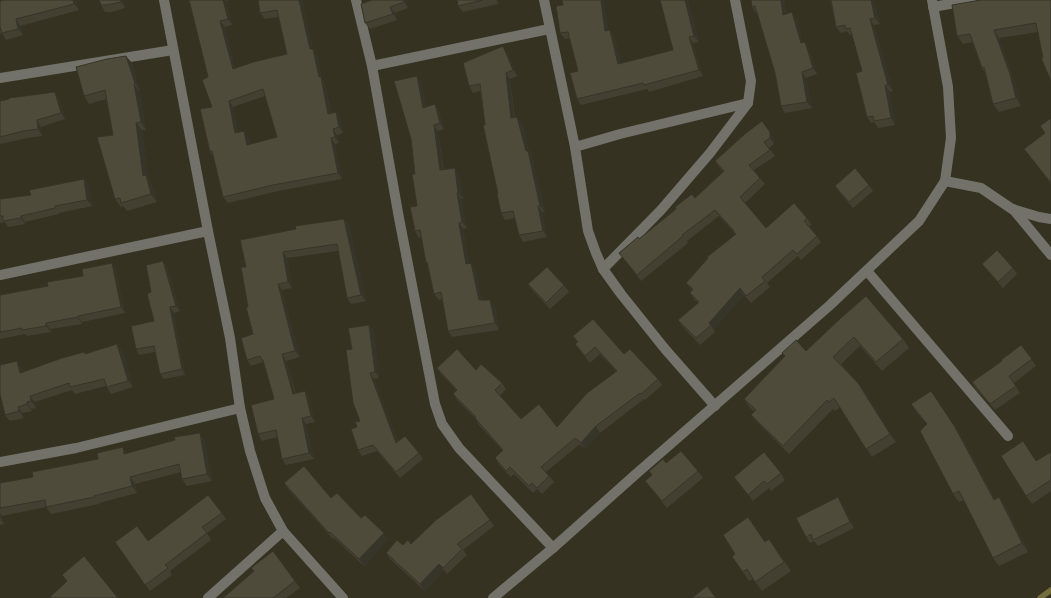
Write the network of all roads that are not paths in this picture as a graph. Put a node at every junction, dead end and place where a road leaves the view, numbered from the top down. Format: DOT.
graph roads {
  1 [pos="164,0"];
  2 [pos="356,0"];
  3 [pos="544,0"];
  4 [pos="735,0"];
  5 [pos="971,0"];
  6 [pos="933,4"];
  7 [pos="549,29"];
  8 [pos="173,50"];
  9 [pos="372,66"];
  10 [pos="0,78"];
  11 [pos="748,103"];
  12 [pos="575,147"];
  13 [pos="945,181"];
  14 [pos="1012,209"];
  15 [pos="1051,219"];
  16 [pos="208,231"];
  17 [pos="1051,255"];
  18 [pos="603,269"];
  19 [pos="867,271"];
  20 [pos="0,275"];
  21 [pos="715,406"];
  22 [pos="240,408"];
  23 [pos="1008,436"];
  24 [pos="0,462"];
  25 [pos="283,531"];
  26 [pos="553,548"];
  27 [pos="208,598"];
  28 [pos="343,598"];
  29 [pos="493,598"];
  1 -- 8 [label="street"];
  2 -- 9 [label="street"];
  3 -- 7 [label="street"];
  4 -- 11 [label="street"];
  5 -- 6 [label="street"];
  6 -- 13 [label="street"];
  7 -- 9 [label="street"];
  7 -- 12 [label="street"];
  8 -- 10 [label="street"];
  8 -- 16 [label="street"];
  9 -- 26 [label="street"];
  11 -- 12 [label="street"];
  11 -- 18 [label="street"];
  12 -- 18 [label="street"];
  13 -- 14 [label="street"];
  13 -- 19 [label="street"];
  14 -- 15 [label="street"];
  14 -- 17 [label="street"];
  16 -- 20 [label="street"];
  16 -- 22 [label="street"];
  18 -- 21 [label="street"];
  19 -- 21 [label="street"];
  19 -- 23 [label="street"];
  21 -- 26 [label="street"];
  22 -- 24 [label="street"];
  22 -- 25 [label="street"];
  25 -- 27 [label="street"];
  25 -- 28 [label="street"];
  26 -- 29 [label="street"];
}
